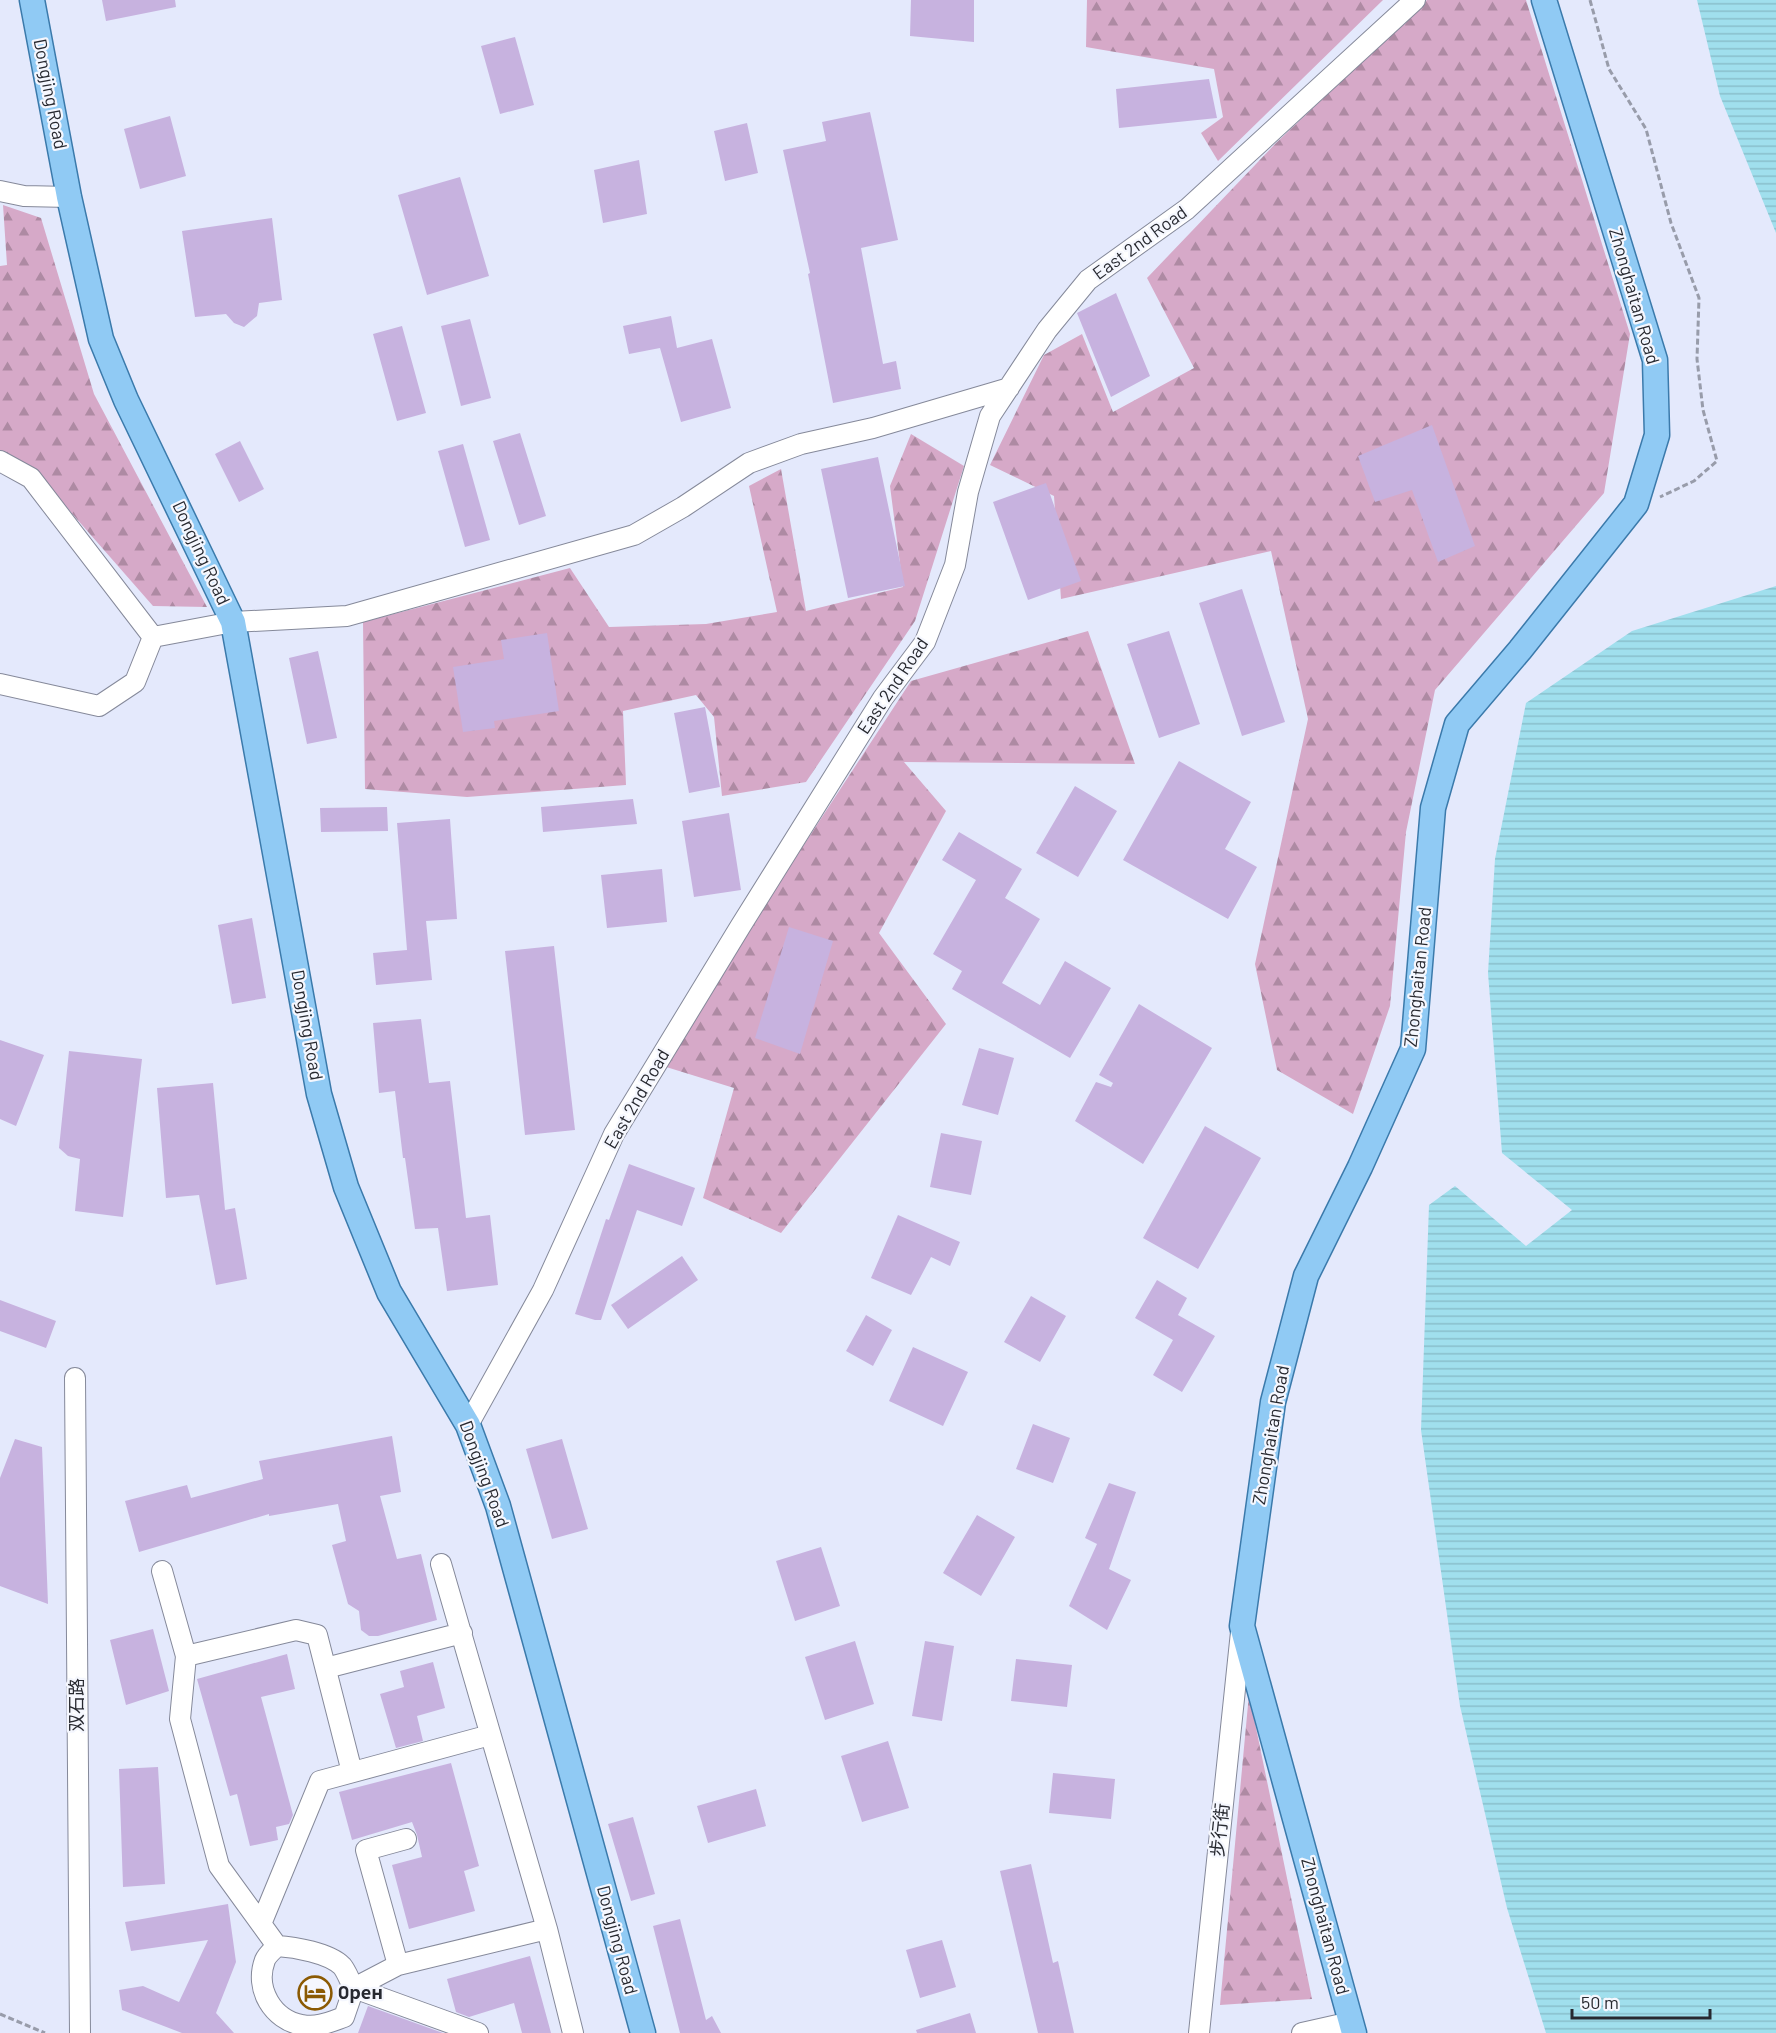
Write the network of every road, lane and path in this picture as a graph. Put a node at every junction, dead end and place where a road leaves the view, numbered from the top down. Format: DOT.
graph roads {
  1 [pos="32,0"];
  2 [pos="1415,0"];
  3 [pos="1544,0"];
  4 [pos="1590,0"];
  5 [pos="0,190"];
  6 [pos="69,197"];
  7 [pos="1009,388"];
  8 [pos="0,461"];
  9 [pos="1638,498"];
  10 [pos="233,622"];
  11 [pos="153,637"];
  12 [pos="0,684"];
  13 [pos="75,1378"];
  14 [pos="468,1425"];
  15 [pos="441,1564"];
  16 [pos="162,1571"];
  17 [pos="1242,1626"];
  18 [pos="462,1633"];
  19 [pos="186,1656"];
  20 [pos="326,1668"];
  21 [pos="490,1736"];
  22 [pos="352,1772"];
  23 [pos="406,1839"];
  24 [pos="261,1924"];
  25 [pos="547,1929"];
  26 [pos="277,1946"];
  27 [pos="398,1965"];
  28 [pos="354,1988"];
  29 [pos="0,2014"];
  30 [pos="1353,2027"];
  31 [pos="302,2029"];
  32 [pos="45,2033"];
  33 [pos="80,2033"];
  34 [pos="478,2033"];
  35 [pos="573,2033"];
  36 [pos="643,2033"];
  37 [pos="1199,2033"];
  38 [pos="1302,2033"];
  1 -- 6 [label="main road, Dongjing Road"];
  2 -- 7 [label="street, East 2nd Road"];
  3 -- 9 [label="main road, Zhonghaitan Road"];
  4 -- 9 [label="path"];
  5 -- 6 [label="street"];
  6 -- 10 [label="main road, Dongjing Road"];
  7 -- 10 [label="street"];
  7 -- 14 [label="street, East 2nd Road"];
  8 -- 11 [label="street"];
  9 -- 17 [label="main road, Zhonghaitan Road"];
  10 -- 11 [label="street"];
  10 -- 14 [label="main road, Dongjing Road"];
  11 -- 12 [label="street"];
  13 -- 33 [label="street, 双石路"];
  14 -- 36 [label="main road, Dongjing Road"];
  15 -- 18 [label="street"];
  16 -- 19 [label="street"];
  17 -- 30 [label="main road, Zhonghaitan Road"];
  17 -- 37 [label="street, 步行街"];
  18 -- 20 [label="street"];
  18 -- 21 [label="street"];
  19 -- 20 [label="street"];
  19 -- 24 [label="street"];
  20 -- 22 [label="street"];
  21 -- 22 [label="street"];
  21 -- 25 [label="street"];
  22 -- 24 [label="street"];
  23 -- 27 [label="street"];
  24 -- 26 [label="street"];
  25 -- 27 [label="street"];
  25 -- 35 [label="street"];
  26 -- 28 [label="street"];
  26 -- 31 [label="street"];
  27 -- 28 [label="street"];
  28 -- 31 [label="street"];
  28 -- 34 [label="street"];
  29 -- 32 [label="path"];
  30 -- 38 [label="street"];
}
